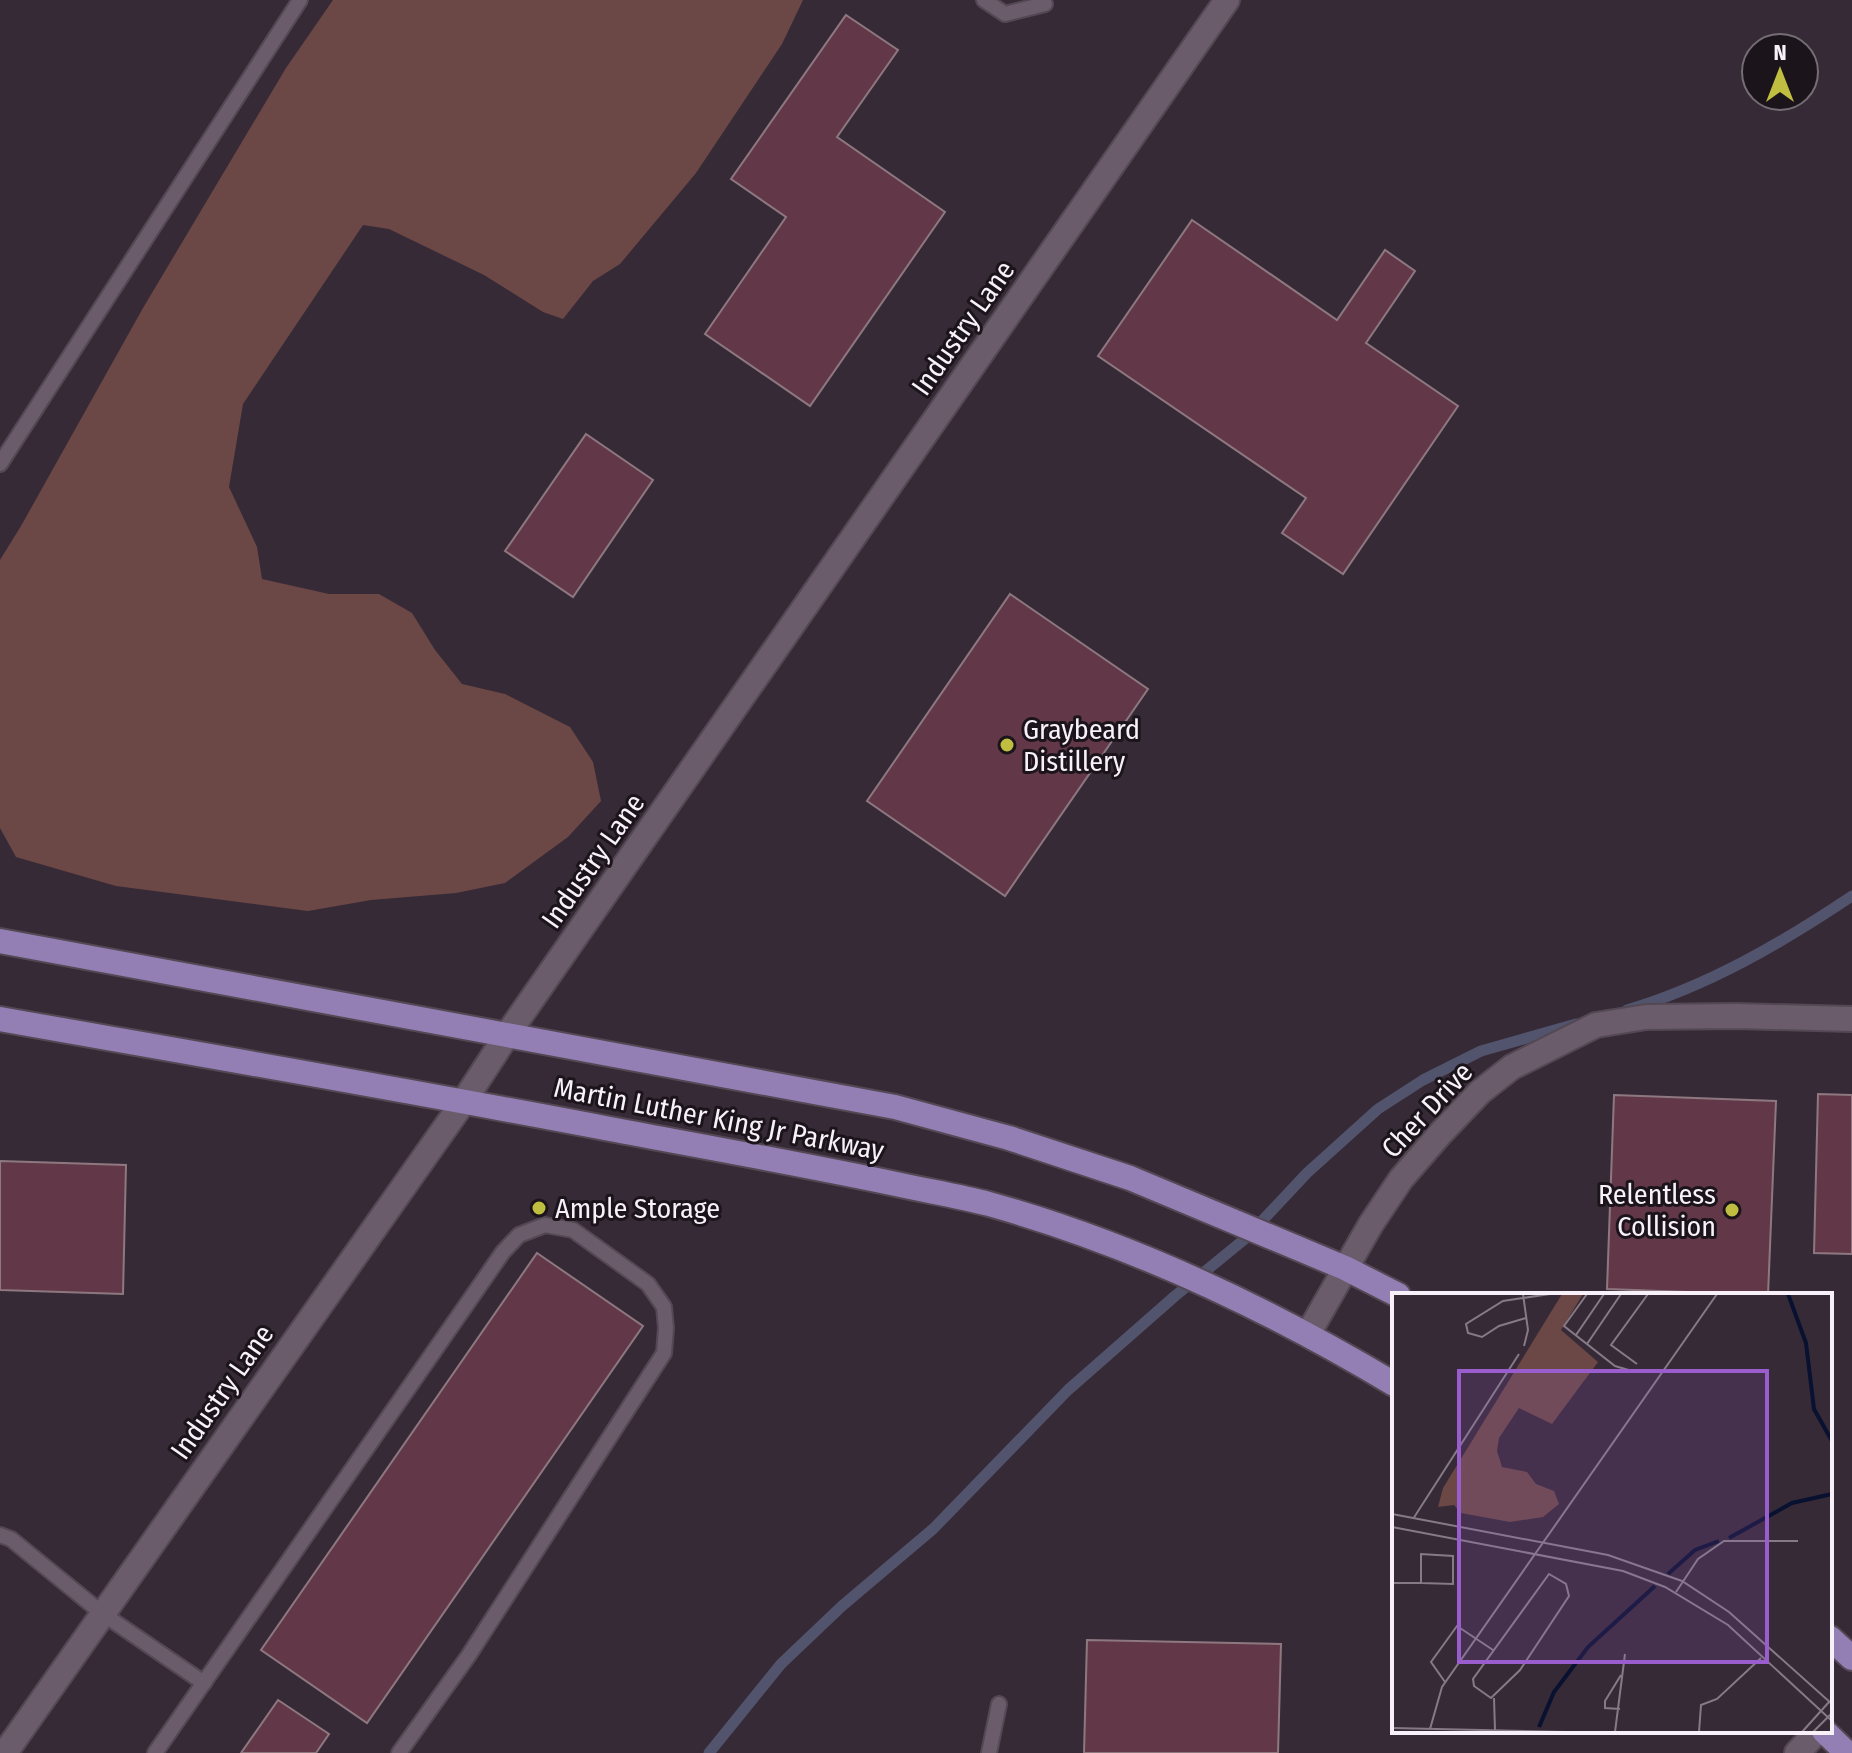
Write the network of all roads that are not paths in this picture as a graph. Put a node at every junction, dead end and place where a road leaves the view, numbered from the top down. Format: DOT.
graph roads {
  1 [pos="300,0"];
  2 [pos="984,0"];
  3 [pos="1227,0"];
  4 [pos="1045,4"];
  5 [pos="0,464"];
  6 [pos="0,941"];
  7 [pos="0,1019"];
  8 [pos="1852,1019"];
  9 [pos="507,1035"];
  10 [pos="464,1101"];
  11 [pos="1345,1268"];
  12 [pos="1394,1293"];
  13 [pos="1308,1334"];
  14 [pos="1392,1383"];
  15 [pos="0,1535"];
  16 [pos="103,1614"];
  17 [pos="1832,1640"];
  18 [pos="1852,1658"];
  19 [pos="204,1683"];
  20 [pos="999,1704"];
  21 [pos="1816,1733"];
  22 [pos="1826,1733"];
  23 [pos="5,1753"];
  24 [pos="155,1753"];
  25 [pos="399,1753"];
  26 [pos="989,1753"];
  27 [pos="1797,1753"];
  28 [pos="1847,1753"];
  1 -- 5 [label="lane"];
  2 -- 4 [label="lane"];
  3 -- 9 [label="street, Industry Lane"];
  6 -- 9 [label="main road, Martin Luther King Jr Parkway"];
  7 -- 10 [label="main road, Martin Luther King Jr Parkway"];
  8 -- 11 [label="street, Cher Drive"];
  9 -- 10 [label="street, Industry Lane"];
  9 -- 11 [label="main road, Martin Luther King Jr Parkway"];
  10 -- 13 [label="main road, Martin Luther King Jr Parkway"];
  10 -- 16 [label="street, Industry Lane"];
  11 -- 12 [label="main road, Martin Luther King Jr Parkway"];
  11 -- 13 [label="street, Cher Drive"];
  13 -- 14 [label="main road, Martin Luther King Jr Parkway"];
  15 -- 16 [label="lane"];
  16 -- 19 [label="lane"];
  16 -- 23 [label="street, Industry Lane"];
  17 -- 18 [label="main road"];
  19 -- 24 [label="lane"];
  19 -- 25 [label="lane"];
  20 -- 26 [label="lane"];
  21 -- 27 [label="street"];
  22 -- 28 [label="main road"];
}
